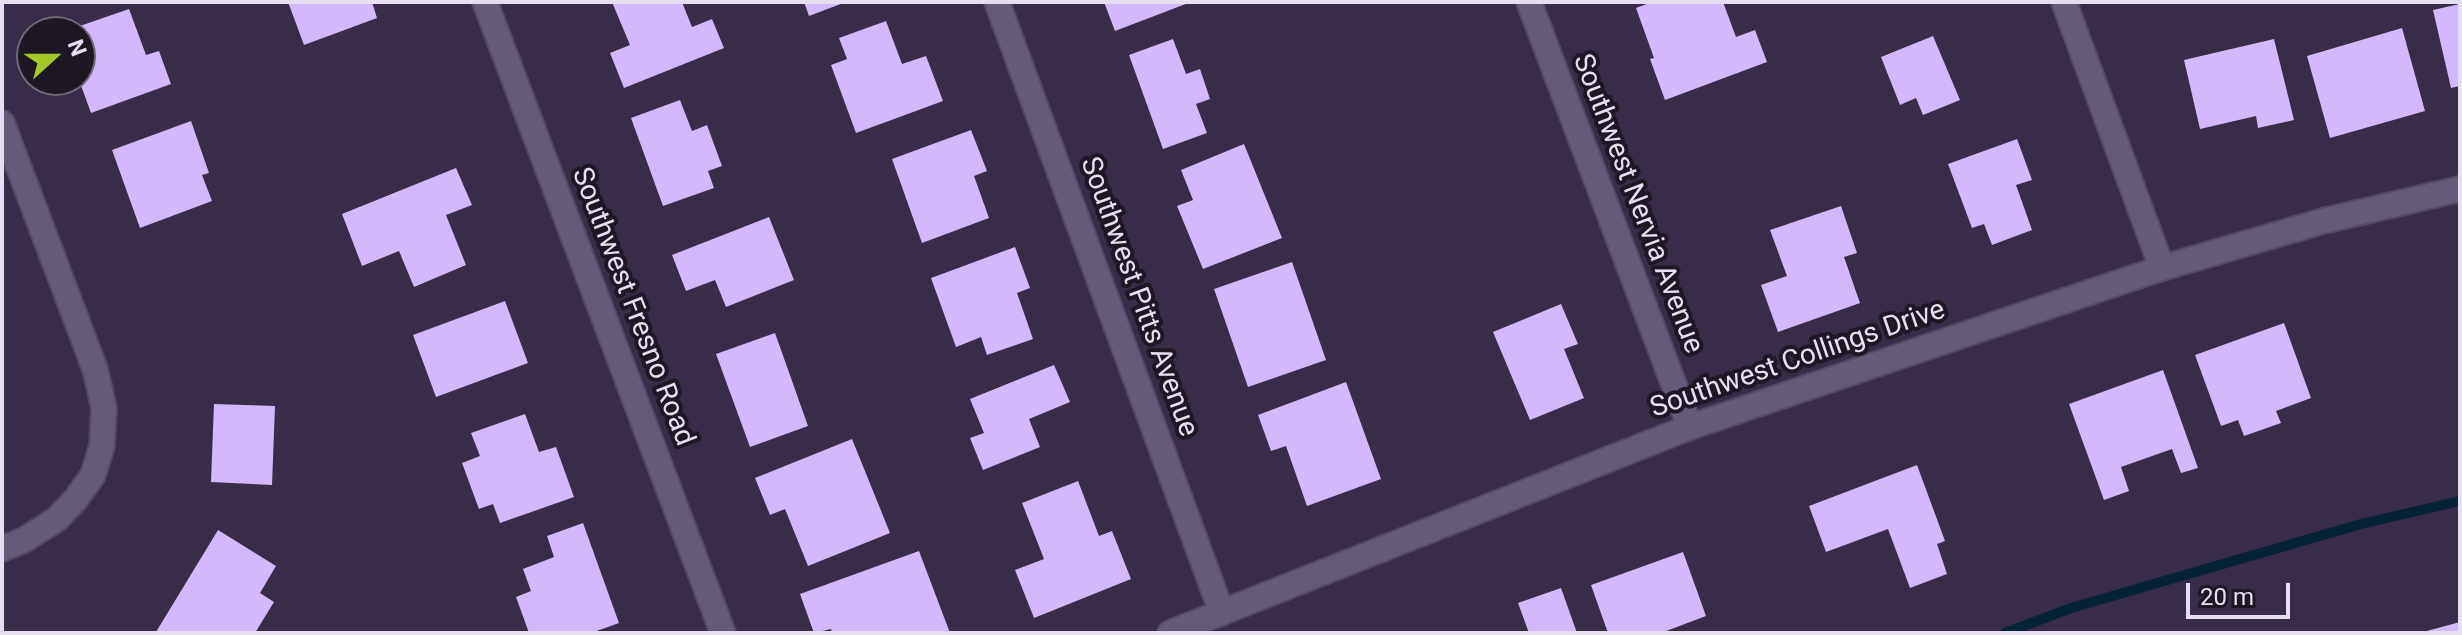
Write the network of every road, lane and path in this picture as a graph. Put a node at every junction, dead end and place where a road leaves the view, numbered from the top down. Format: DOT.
graph roads {
  1 [pos="485,2"];
  2 [pos="997,2"];
  3 [pos="1529,2"];
  4 [pos="2064,2"];
  5 [pos="2,123"];
  6 [pos="2460,189"];
  7 [pos="2162,268"];
  8 [pos="1690,427"];
  9 [pos="2,549"];
  10 [pos="1222,613"];
  11 [pos="723,633"];
  12 [pos="1170,633"];
  1 -- 11 [label="street, Southwest Fresno Road"];
  2 -- 10 [label="street, Southwest Pitts Avenue"];
  3 -- 8 [label="street, Southwest Nervia Avenue"];
  4 -- 7 [label="street"];
  5 -- 9 [label="street"];
  6 -- 7 [label="street, Southwest Collings Drive"];
  7 -- 8 [label="street, Southwest Collings Drive"];
  8 -- 10 [label="street, Southwest Collings Drive"];
  10 -- 12 [label="street, Southwest Collings Drive"];
}
